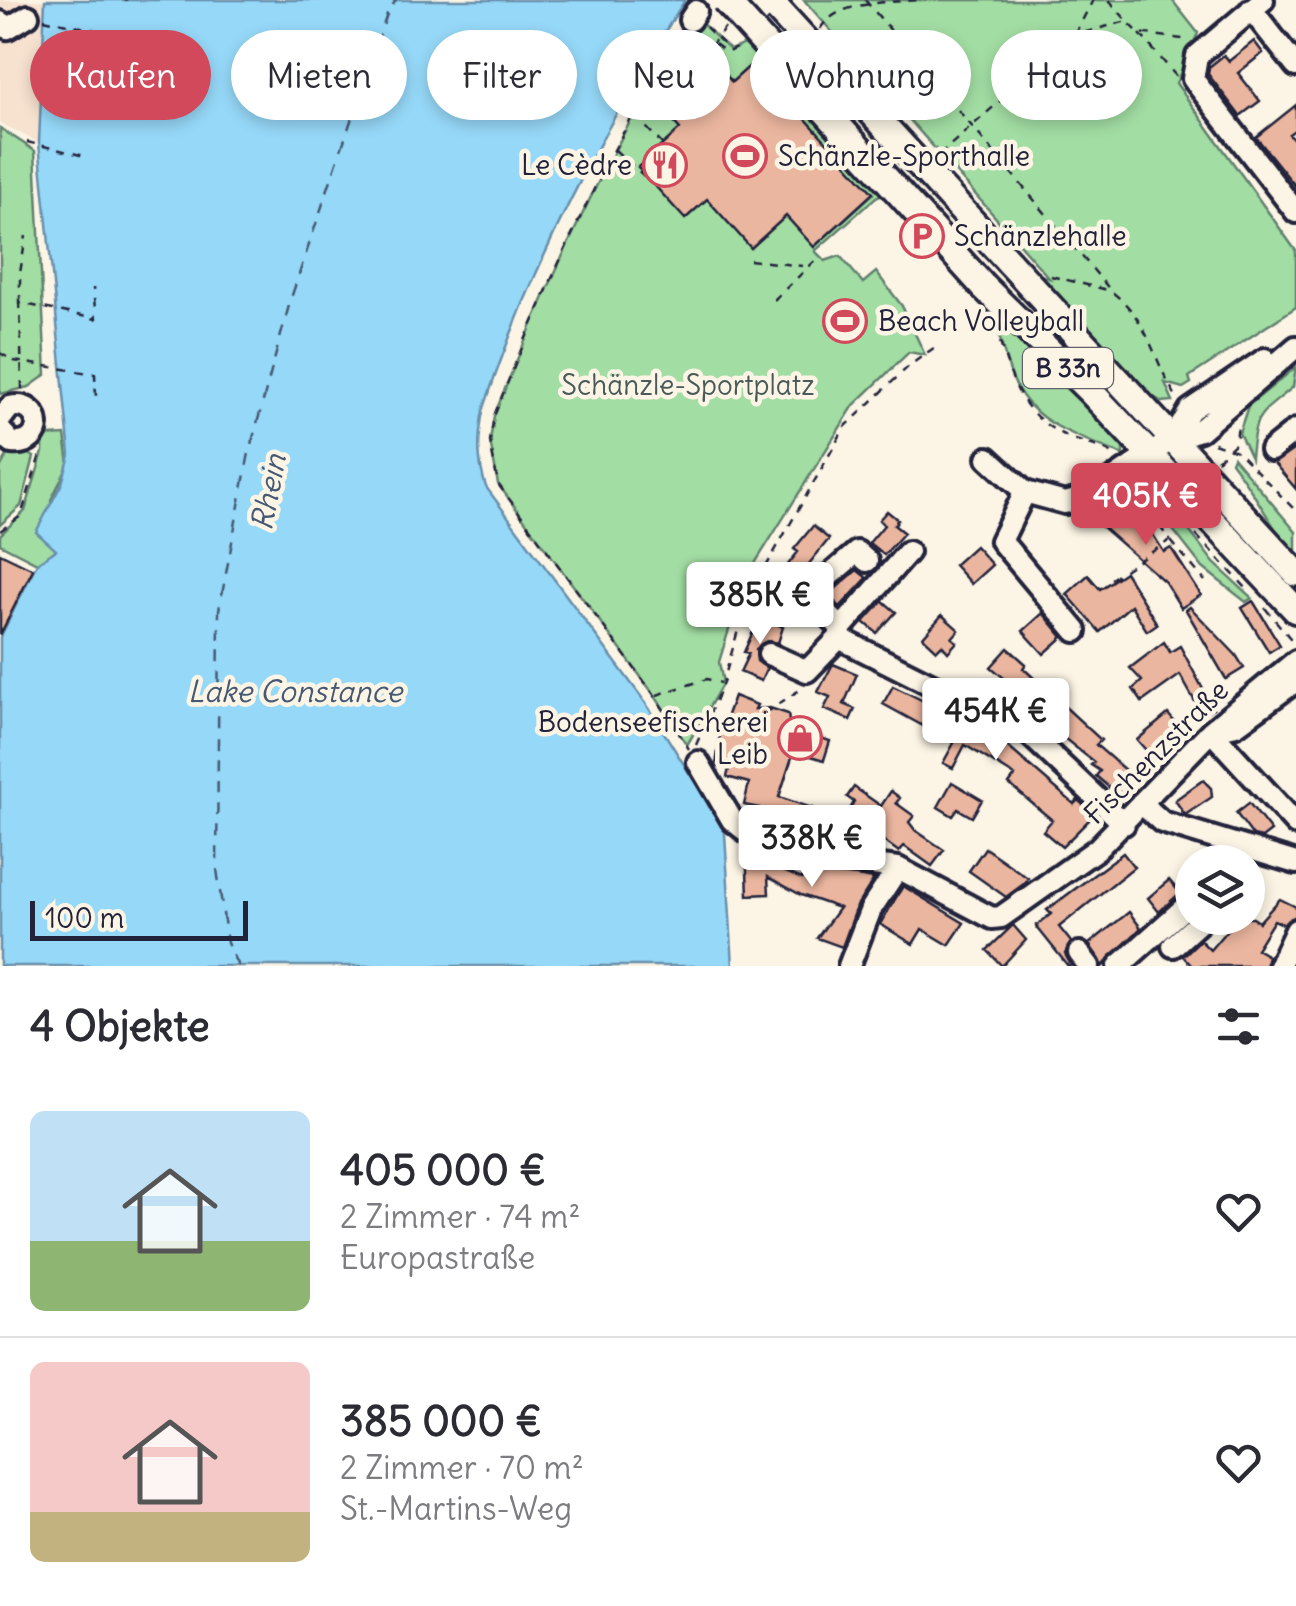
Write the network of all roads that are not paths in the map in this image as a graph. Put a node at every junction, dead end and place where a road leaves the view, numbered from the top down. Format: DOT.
graph roads {
  1 [pos="768,0"];
  2 [pos="1257,5"];
  3 [pos="726,12"];
  4 [pos="28,16"];
  5 [pos="0,22"];
  6 [pos="1296,66"];
  7 [pos="1296,212"];
  8 [pos="1296,338"];
  9 [pos="1296,347"];
  10 [pos="0,418"];
  11 [pos="1194,422"];
  12 [pos="0,430"];
  13 [pos="1296,430"];
  14 [pos="1174,438"];
  15 [pos="1271,450"];
  16 [pos="988,458"];
  17 [pos="1140,462"];
  18 [pos="1025,492"];
  19 [pos="908,552"];
  20 [pos="867,561"];
  21 [pos="1296,573"];
  22 [pos="1296,610"];
  23 [pos="1076,630"];
  24 [pos="840,633"];
  25 [pos="769,654"];
  26 [pos="1295,662"];
  27 [pos="1296,682"];
  28 [pos="1211,731"];
  29 [pos="698,762"];
  30 [pos="1142,803"];
  31 [pos="1124,824"];
  32 [pos="1296,824"];
  33 [pos="1212,845"];
  34 [pos="1265,859"];
  35 [pos="1296,864"];
  36 [pos="898,868"];
  37 [pos="1175,916"];
  38 [pos="1296,930"];
  39 [pos="1185,935"];
  40 [pos="1173,946"];
  41 [pos="850,966"];
  42 [pos="1118,966"];
  43 [pos="1279,966"];
  1 -- 14 [label="main road, B 33n, bridge"];
  2 -- 6 [label="street"];
  2 -- 7 [label="street"];
  3 -- 17 [label="main road, B 33n, bridge"];
  4 -- 5 [label="street"];
  8 -- 11 [label="street"];
  9 -- 11 [label="street"];
  10 -- 12 [label="street"];
  11 -- 14 [label="street"];
  13 -- 15 [label="street"];
  14 -- 17 [label="street"];
  14 -- 21 [label="main road, B 33n"];
  16 -- 18 [label="street"];
  17 -- 18 [label="street"];
  17 -- 22 [label="main road, B 33n"];
  18 -- 23 [label="street"];
  19 -- 24 [label="street"];
  20 -- 24 [label="street"];
  24 -- 25 [label="street"];
  24 -- 31 [label="street"];
  26 -- 28 [label="street, Fischenzstraße"];
  27 -- 28 [label="street"];
  28 -- 30 [label="street, Fischenzstraße"];
  28 -- 32 [label="street"];
  29 -- 36 [label="street, Fischenzstraße"];
  30 -- 31 [label="street, Fischenzstraße"];
  30 -- 33 [label="street"];
  31 -- 36 [label="street, Fischenzstraße"];
  34 -- 35 [label="street"];
  36 -- 41 [label="street"];
  37 -- 42 [label="street"];
  38 -- 43 [label="street"];
  39 -- 40 [label="street"];
}
